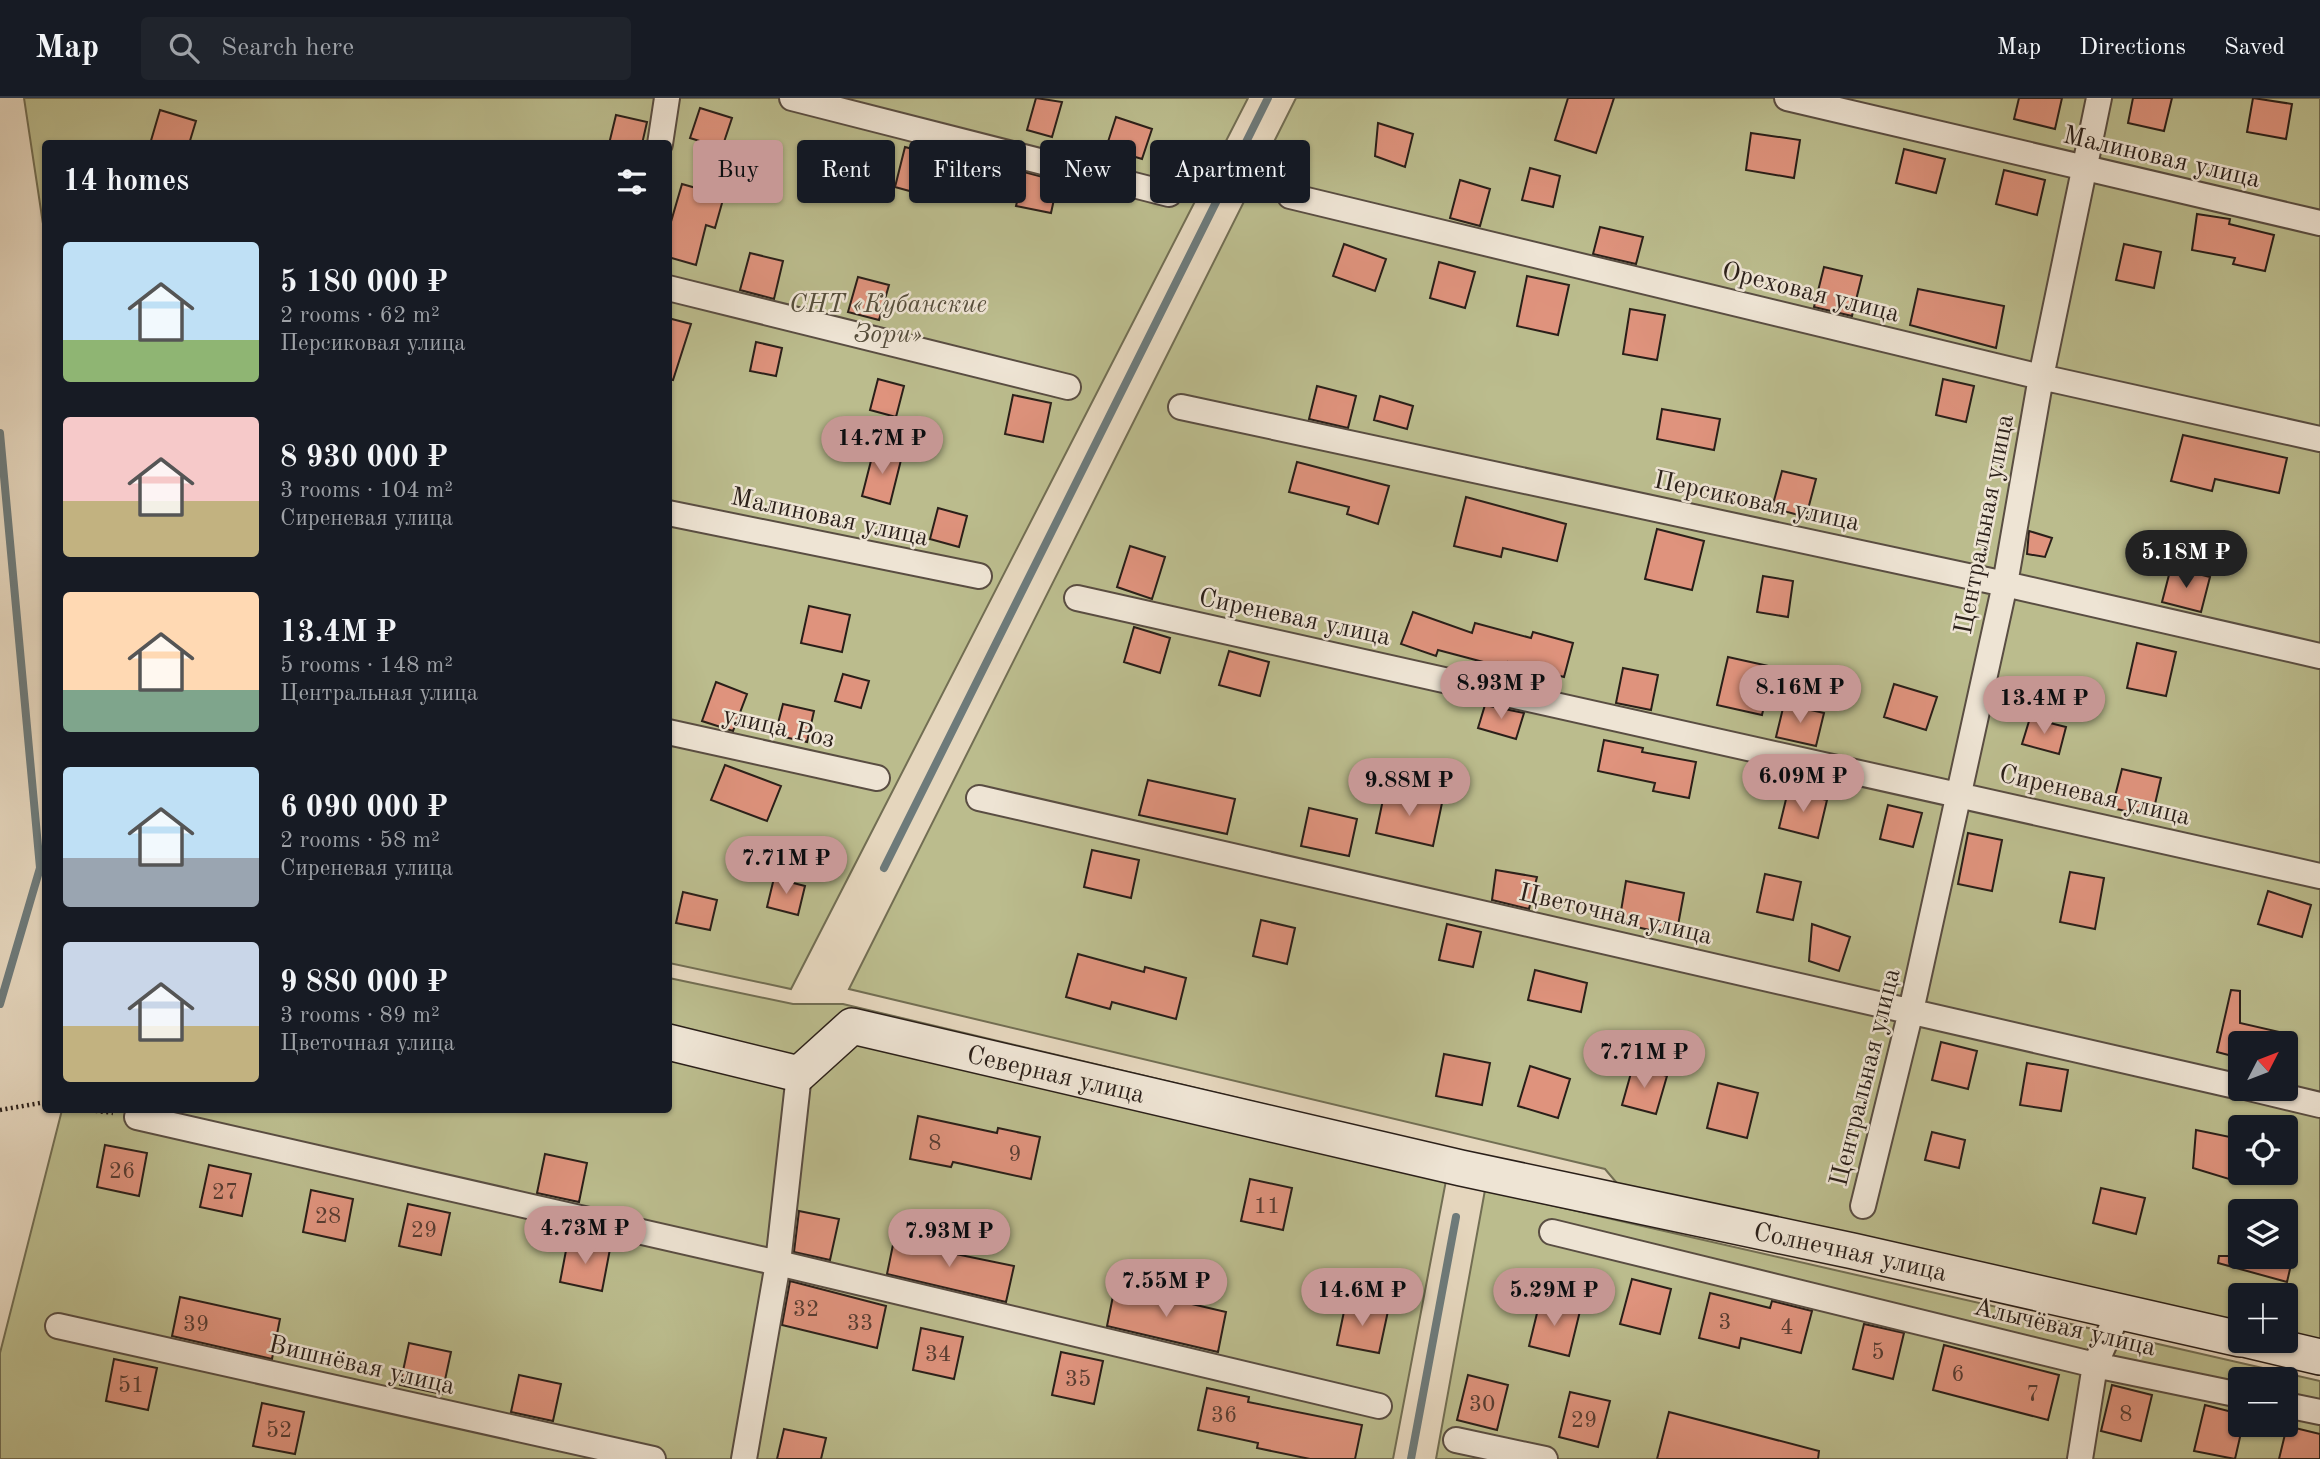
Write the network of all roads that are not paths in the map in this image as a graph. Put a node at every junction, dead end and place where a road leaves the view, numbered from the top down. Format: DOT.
graph roads {
  1 [pos="667,98"];
  2 [pos="792,98"];
  3 [pos="1787,98"];
  4 [pos="2099,98"];
  5 [pos="661,140"];
  6 [pos="2084,169"];
  7 [pos="1150,189"];
  8 [pos="1310,201"];
  9 [pos="2320,223"];
  10 [pos="672,289"];
  11 [pos="2041,377"];
  12 [pos="1068,387"];
  13 [pos="1181,407"];
  14 [pos="2320,439"];
  15 [pos="672,514"];
  16 [pos="979,576"];
  17 [pos="2005,584"];
  18 [pos="1077,598"];
  19 [pos="2320,656"];
  20 [pos="672,733"];
  21 [pos="877,778"];
  22 [pos="1959,793"];
  23 [pos="979,797"];
  24 [pos="2320,876"];
  25 [pos="1912,1011"];
  26 [pos="672,1043"];
  27 [pos="799,1074"];
  28 [pos="2228,1084"];
  29 [pos="2298,1100"];
  30 [pos="2320,1105"];
  31 [pos="136,1117"];
  32 [pos="1461,1168"];
  33 [pos="1863,1206"];
  34 [pos="1552,1231"];
  35 [pos="778,1263"];
  36 [pos="2119,1311"];
  37 [pos="58,1326"];
  38 [pos="2228,1336"];
  39 [pos="2298,1352"];
  40 [pos="2320,1357"];
  41 [pos="2095,1365"];
  42 [pos="2228,1393"];
  43 [pos="1379,1406"];
  44 [pos="2298,1407"];
  45 [pos="2320,1412"];
  46 [pos="1456,1440"];
  47 [pos="653,1459"];
  48 [pos="744,1459"];
  49 [pos="1545,1459"];
  50 [pos="2080,1459"];
  1 -- 5 [label="street"];
  2 -- 7 [label="street"];
  3 -- 6 [label="street, Малиновая улица"];
  4 -- 6 [label="street, Центральная улица"];
  6 -- 9 [label="street, Малиновая улица"];
  6 -- 11 [label="street, Центральная улица"];
  8 -- 11 [label="street, Ореховая улица"];
  10 -- 12 [label="street"];
  11 -- 14 [label="street, Ореховая улица"];
  11 -- 17 [label="street, Центральная улица"];
  13 -- 17 [label="street, Персиковая улица"];
  15 -- 16 [label="street, Малиновая улица"];
  17 -- 19 [label="street, Персиковая улица"];
  17 -- 22 [label="street, Центральная улица"];
  18 -- 22 [label="street, Сиреневая улица"];
  20 -- 21 [label="street, улица Роз"];
  22 -- 24 [label="street, Сиреневая улица"];
  22 -- 25 [label="street, Центральная улица"];
  23 -- 25 [label="street, Цветочная улица"];
  25 -- 28 [label="street, Цветочная улица"];
  25 -- 33 [label="street, Центральная улица"];
  26 -- 27 [label="street"];
  27 -- 32 [label="street, Северная улица"];
  27 -- 35 [label="street"];
  29 -- 30 [label="street"];
  31 -- 35 [label="street"];
  32 -- 36 [label="street, Солнечная улица"];
  34 -- 41 [label="street, Алычёвая улица"];
  35 -- 43 [label="street"];
  35 -- 48 [label="street"];
  36 -- 38 [label="street, Солнечная улица"];
  36 -- 41 [label="street"];
  37 -- 47 [label="street, Вишнёвая улица"];
  39 -- 40 [label="street"];
  41 -- 42 [label="street, Алычёвая улица"];
  41 -- 50 [label="street"];
  44 -- 45 [label="street"];
  46 -- 49 [label="street"];
}
